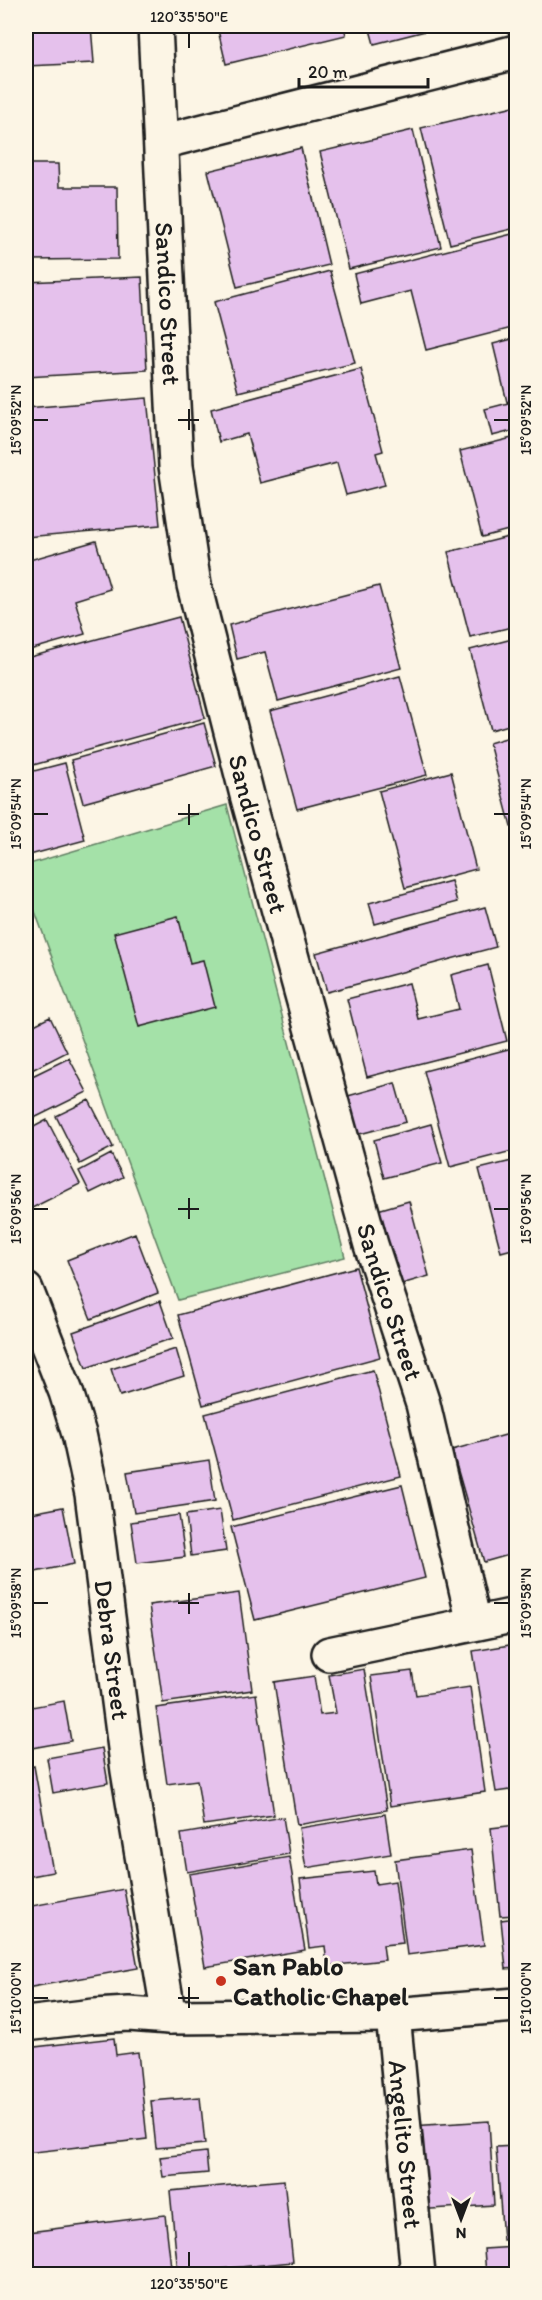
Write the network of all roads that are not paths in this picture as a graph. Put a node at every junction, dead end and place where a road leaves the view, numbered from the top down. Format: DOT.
graph roads {
  1 [pos="155,26"];
  2 [pos="516,52"];
  3 [pos="161,142"];
  4 [pos="26,1290"];
  5 [pos="516,1615"];
  6 [pos="474,1623"];
  7 [pos="329,1654"];
  8 [pos="516,2005"];
  9 [pos="393,2015"];
  10 [pos="169,2017"];
  11 [pos="26,2024"];
  12 [pos="418,2274"];
  1 -- 3 [label="street, Sandico Street"];
  2 -- 3 [label="street"];
  3 -- 6 [label="street, Sandico Street"];
  4 -- 10 [label="street, Debra Street"];
  5 -- 6 [label="street"];
  6 -- 7 [label="street"];
  8 -- 9 [label="street"];
  9 -- 10 [label="street"];
  9 -- 12 [label="street, Angelito Street"];
  10 -- 11 [label="street"];
}
